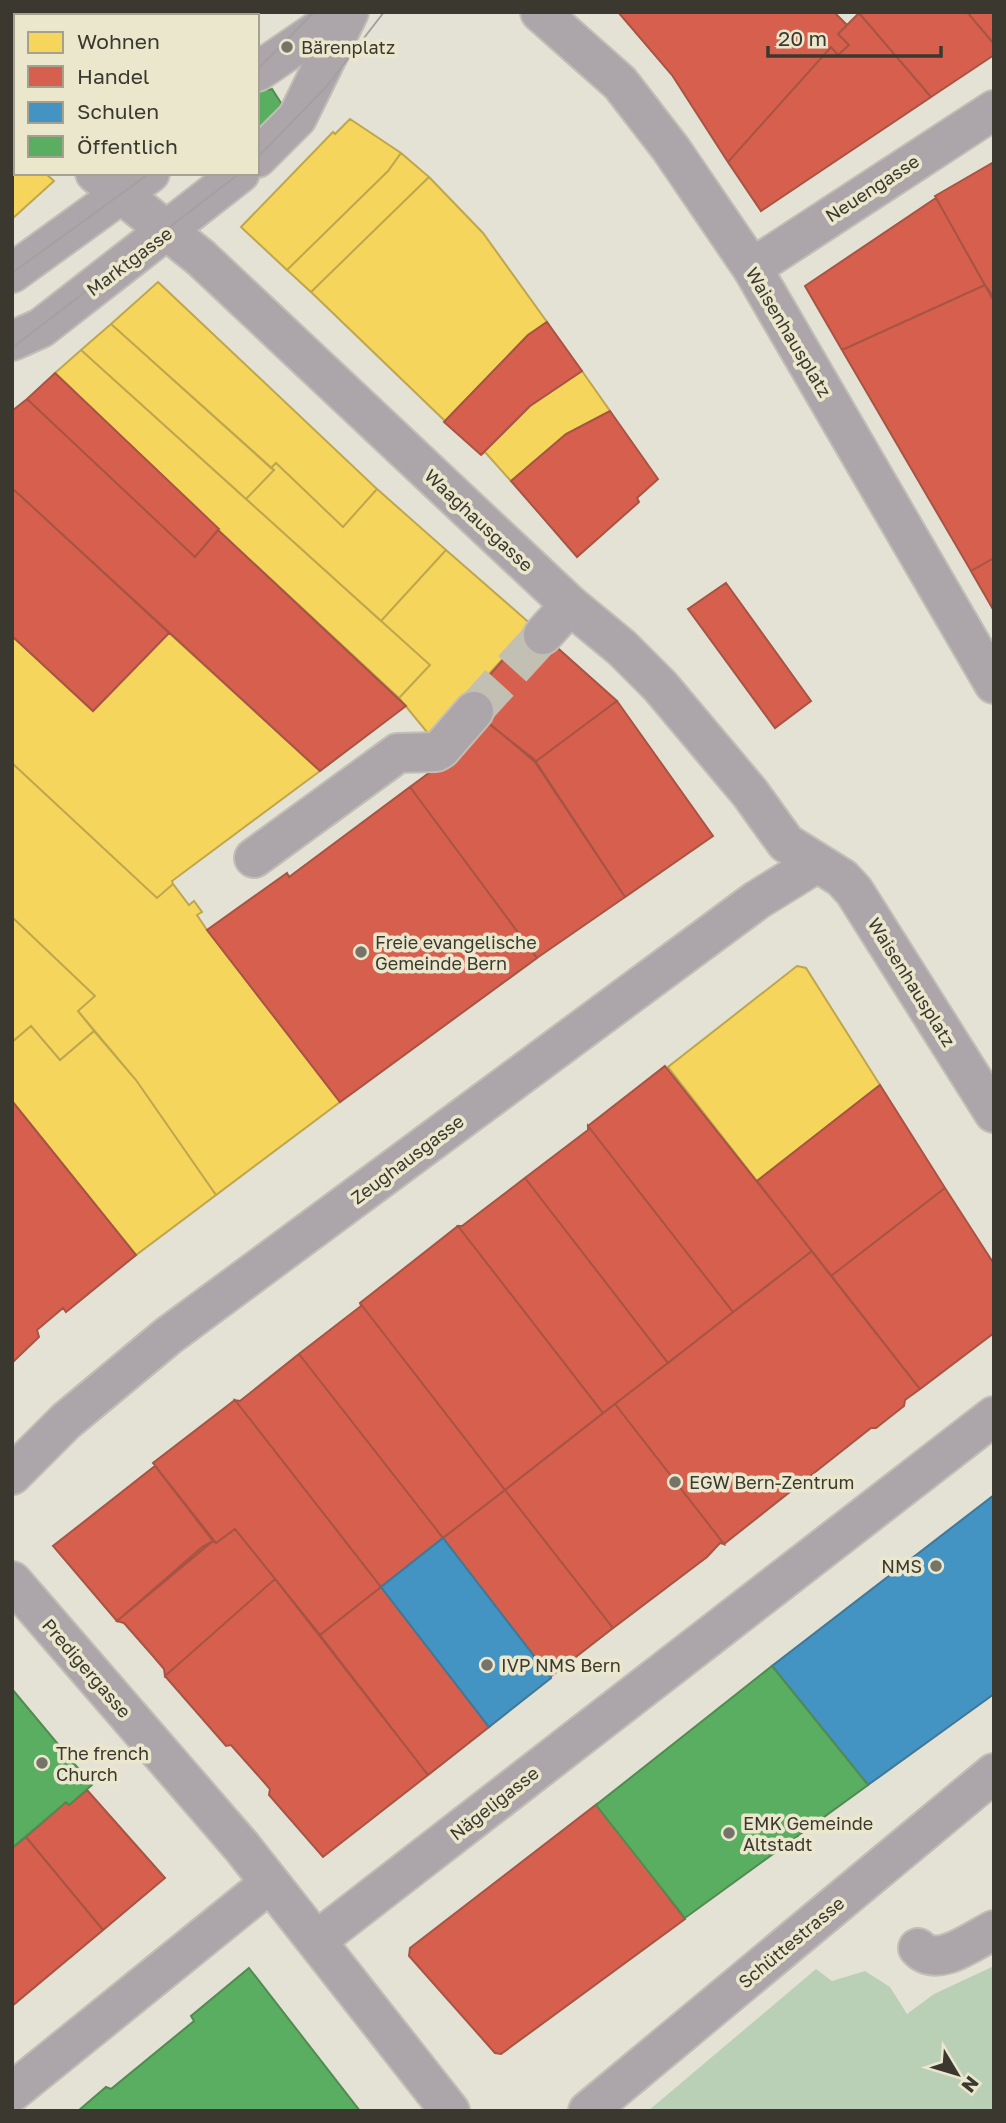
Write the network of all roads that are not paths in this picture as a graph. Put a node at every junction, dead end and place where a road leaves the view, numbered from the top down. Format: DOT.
graph roads {
  1 [pos="347,12"];
  2 [pos="540,12"];
  3 [pos="259,71"];
  4 [pos="994,110"];
  5 [pos="259,156"];
  6 [pos="238,175"];
  7 [pos="122,180"];
  8 [pos="168,231"];
  9 [pos="752,268"];
  10 [pos="12,273"];
  11 [pos="12,341"];
  12 [pos="570,605"];
  13 [pos="543,635"];
  14 [pos="994,684"];
  15 [pos="474,712"];
  16 [pos="254,858"];
  17 [pos="817,863"];
  18 [pos="994,1113"];
  19 [pos="994,1416"];
  20 [pos="12,1475"];
  21 [pos="12,1581"];
  22 [pos="994,1773"];
  23 [pos="270,1883"];
  24 [pos="994,1930"];
  25 [pos="316,1941"];
  26 [pos="918,1948"];
  27 [pos="12,2092"];
  28 [pos="450,2111"];
  29 [pos="588,2111"];
  1 -- 3 [label="street"];
  1 -- 5 [label="street"];
  2 -- 9 [label="street, Waisenhausplatz"];
  4 -- 9 [label="street, Neuengasse"];
  6 -- 8 [label="street, Marktgasse"];
  7 -- 8 [label="street, Waaghausgasse"];
  7 -- 10 [label="street"];
  8 -- 11 [label="street, Marktgasse"];
  8 -- 12 [label="street, Waaghausgasse"];
  9 -- 14 [label="street, Waisenhausplatz"];
  12 -- 13 [label="street"];
  12 -- 17 [label="street, Waaghausgasse"];
  15 -- 16 [label="street"];
  17 -- 18 [label="street, Waisenhausplatz"];
  17 -- 20 [label="street, Zeughausgasse"];
  19 -- 25 [label="street, Nägeligasse"];
  21 -- 23 [label="street, Predigergasse"];
  22 -- 29 [label="street, Schüttestrasse"];
  23 -- 25 [label="street"];
  23 -- 27 [label="street"];
  24 -- 26 [label="street"];
  25 -- 28 [label="street"];
}
